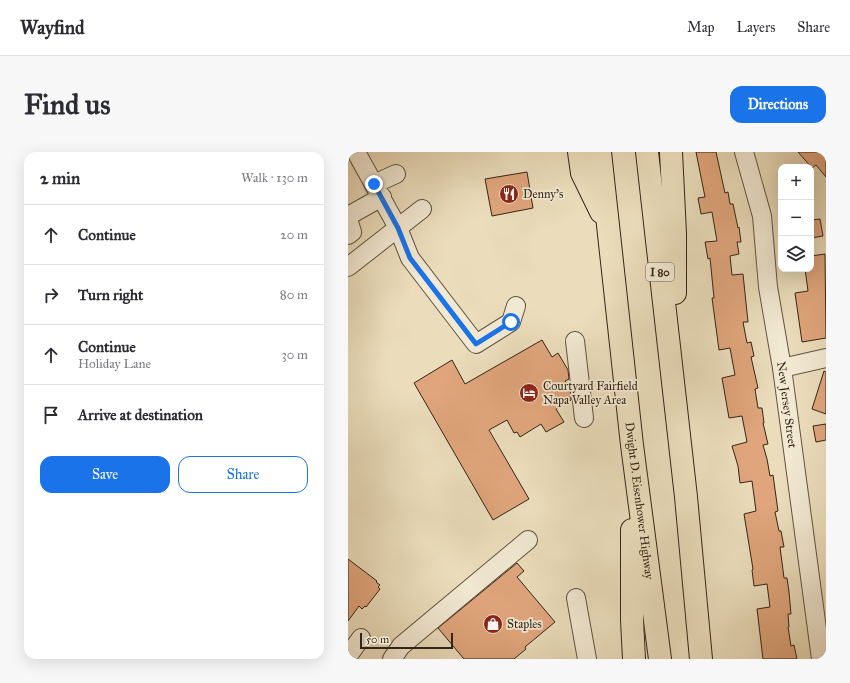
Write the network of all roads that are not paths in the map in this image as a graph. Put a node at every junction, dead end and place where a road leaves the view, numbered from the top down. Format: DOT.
graph roads {
  1 [pos="356,152"];
  2 [pos="579,152"];
  3 [pos="600,152"];
  4 [pos="647,152"];
  5 [pos="671,152"];
  6 [pos="744,152"];
  7 [pos="396,174"];
  8 [pos="378,191"];
  9 [pos="422,210"];
  10 [pos="348,216"];
  11 [pos="348,219"];
  12 [pos="608,227"];
  13 [pos="398,228"];
  14 [pos="348,235"];
  15 [pos="348,267"];
  16 [pos="516,306"];
  17 [pos="575,341"];
  18 [pos="826,358"];
  19 [pos="782,368"];
  20 [pos="675,392"];
  21 [pos="584,418"];
  22 [pos="632,445"];
  23 [pos="686,497"];
  24 [pos="528,540"];
  25 [pos="576,598"];
  26 [pos="361,638"];
  27 [pos="348,656"];
  28 [pos="392,659"];
  29 [pos="588,659"];
  30 [pos="634,659"];
  31 [pos="660,659"];
  32 [pos="701,659"];
  33 [pos="716,659"];
  34 [pos="821,659"];
  1 -- 8 [label="street"];
  2 -- 12 [label="highway"];
  3 -- 12 [label="highway, Dwight D. Eisenhower Highway"];
  4 -- 20 [label="highway, I 80"];
  5 -- 20 [label="highway"];
  6 -- 19 [label="street, New Jersey Street"];
  7 -- 8 [label="street"];
  8 -- 10 [label="street"];
  8 -- 13 [label="street"];
  9 -- 13 [label="street"];
  11 -- 14 [label="street"];
  12 -- 22 [label="highway, Dwight D. Eisenhower Highway"];
  13 -- 15 [label="street"];
  13 -- 16 [label="street"];
  17 -- 21 [label="street"];
  18 -- 19 [label="street"];
  19 -- 34 [label="street, New Jersey Street"];
  20 -- 23 [label="highway, I 80"];
  22 -- 30 [label="highway"];
  22 -- 31 [label="highway, Dwight D. Eisenhower Highway"];
  23 -- 32 [label="highway, I 80"];
  23 -- 33 [label="highway"];
  24 -- 28 [label="street"];
  25 -- 29 [label="street"];
  26 -- 27 [label="street"];
}
